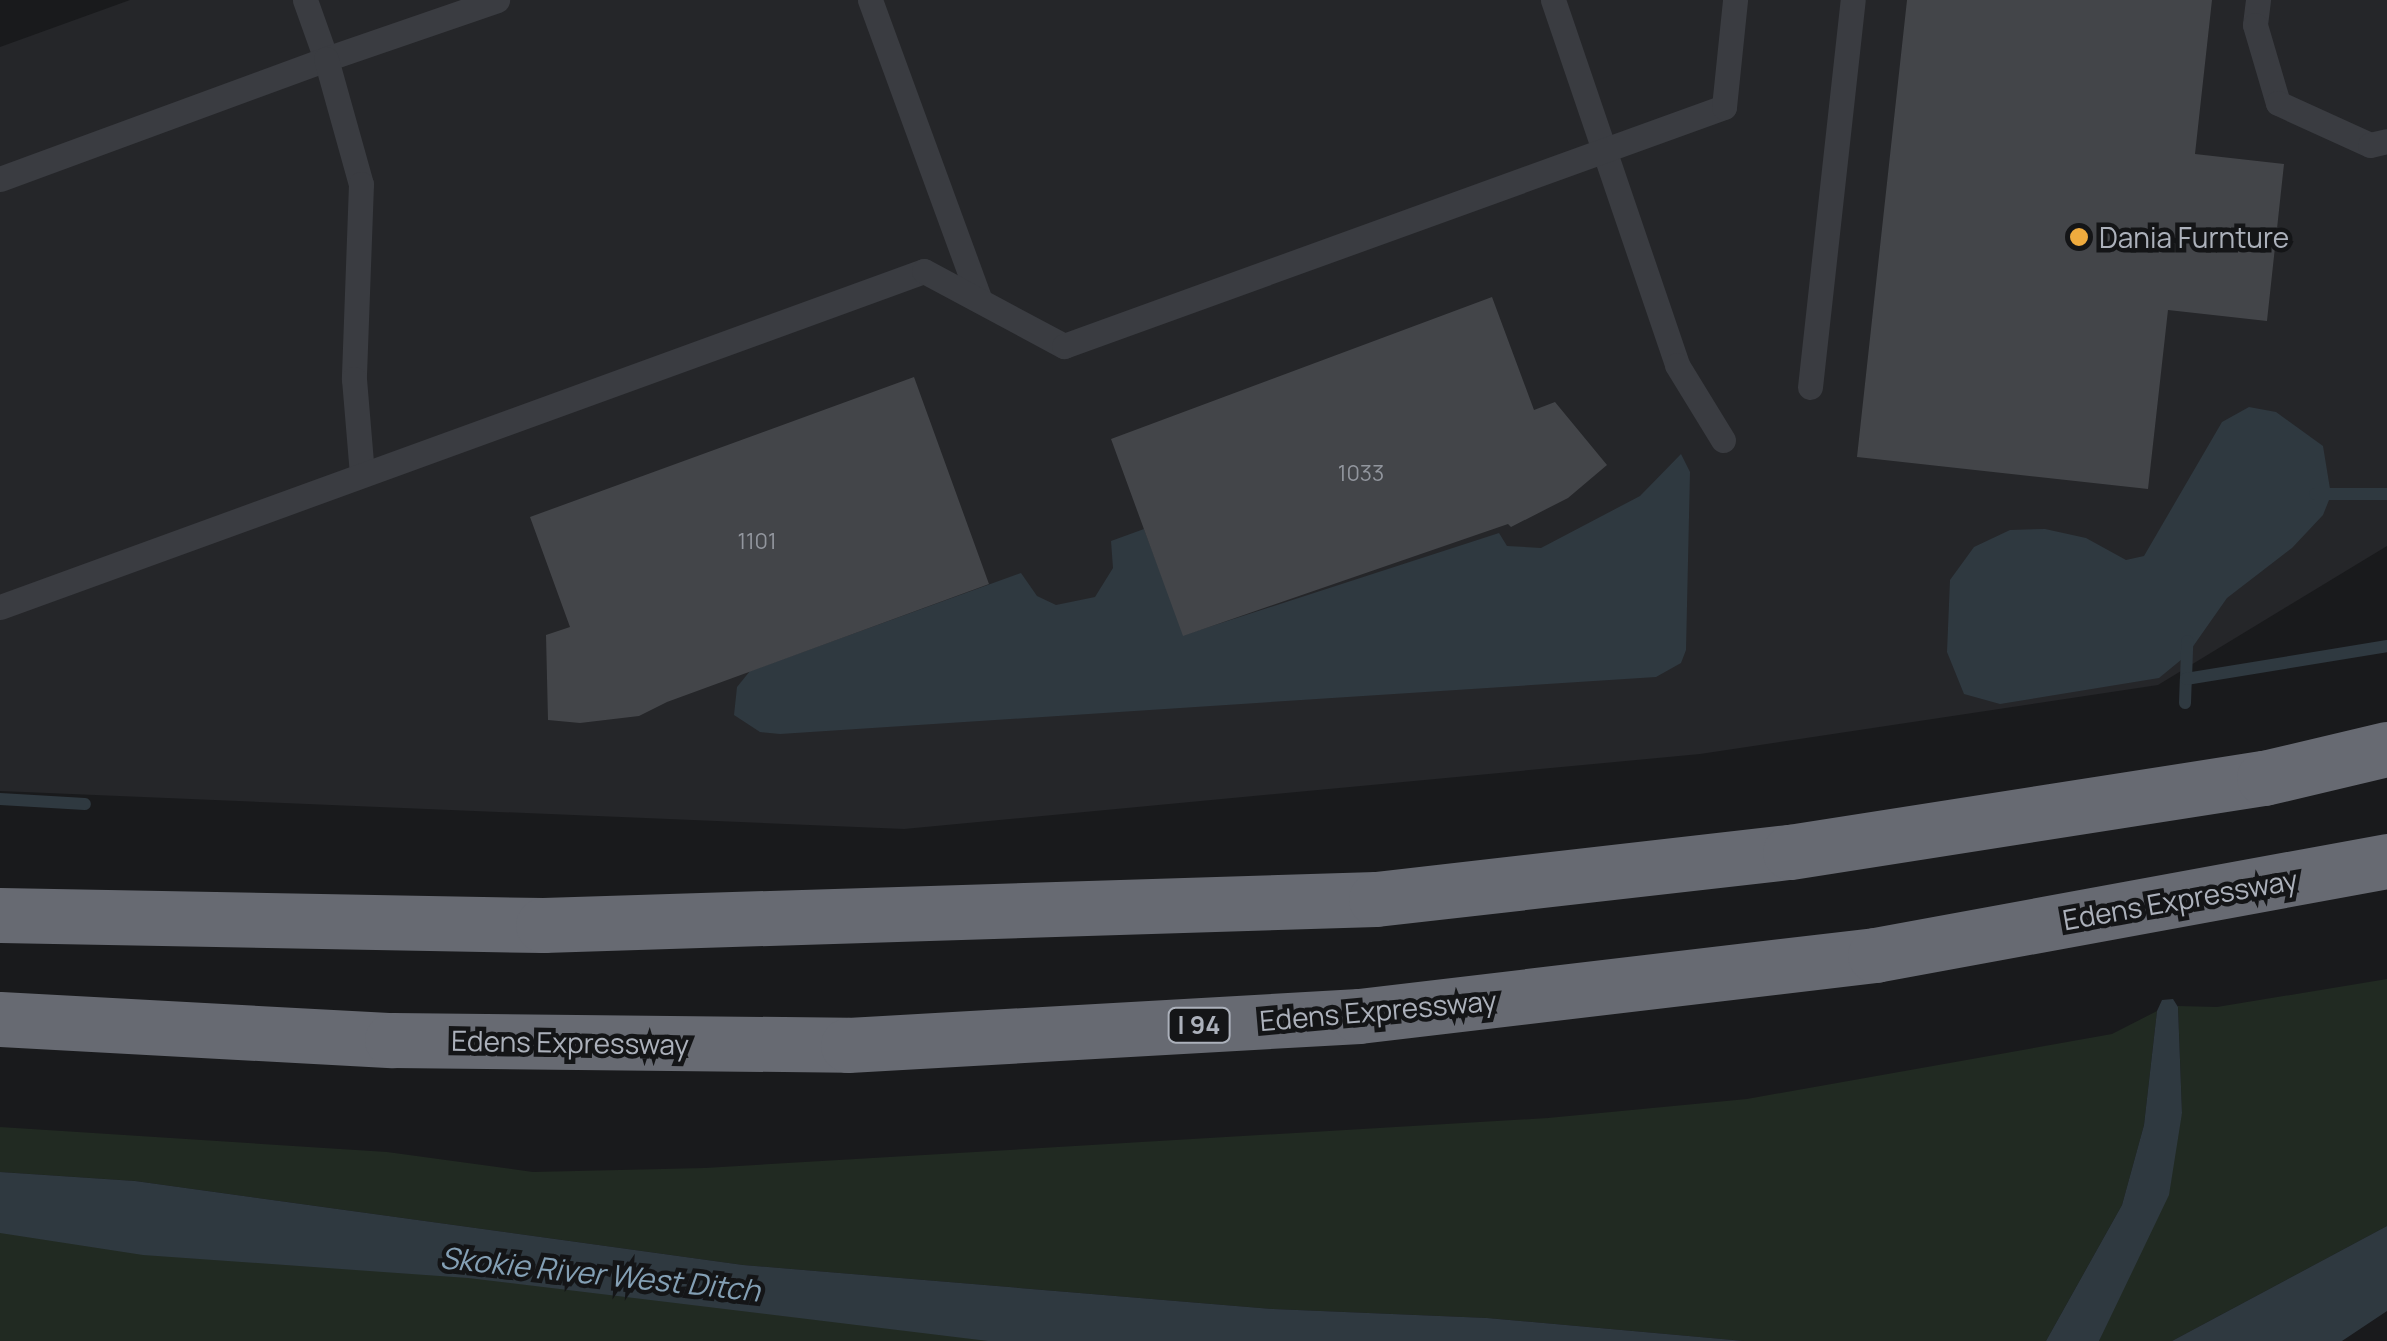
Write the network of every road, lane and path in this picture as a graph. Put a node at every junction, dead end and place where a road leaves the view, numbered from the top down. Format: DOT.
graph roads {
  1 [pos="305,0"];
  2 [pos="497,0"];
  3 [pos="870,0"];
  4 [pos="1553,0"];
  5 [pos="1735,0"];
  6 [pos="1853,0"];
  7 [pos="2258,0"];
  8 [pos="326,59"];
  9 [pos="2387,141"];
  10 [pos="1603,150"];
  11 [pos="0,179"];
  12 [pos="980,301"];
  13 [pos="1810,386"];
  14 [pos="1723,440"];
  15 [pos="362,476"];
  16 [pos="0,607"];
  17 [pos="2387,749"];
  18 [pos="2387,861"];
  19 [pos="0,915"];
  20 [pos="0,1019"];
  1 -- 8 [label="lane"];
  2 -- 8 [label="lane"];
  3 -- 12 [label="lane"];
  4 -- 10 [label="lane"];
  5 -- 10 [label="lane"];
  6 -- 13 [label="lane"];
  7 -- 9 [label="lane"];
  8 -- 11 [label="lane"];
  8 -- 15 [label="lane"];
  10 -- 12 [label="lane"];
  10 -- 14 [label="lane"];
  12 -- 15 [label="lane"];
  15 -- 16 [label="lane"];
  17 -- 19 [label="highway"];
  18 -- 20 [label="highway, Edens Expressway / I 94"];
}
